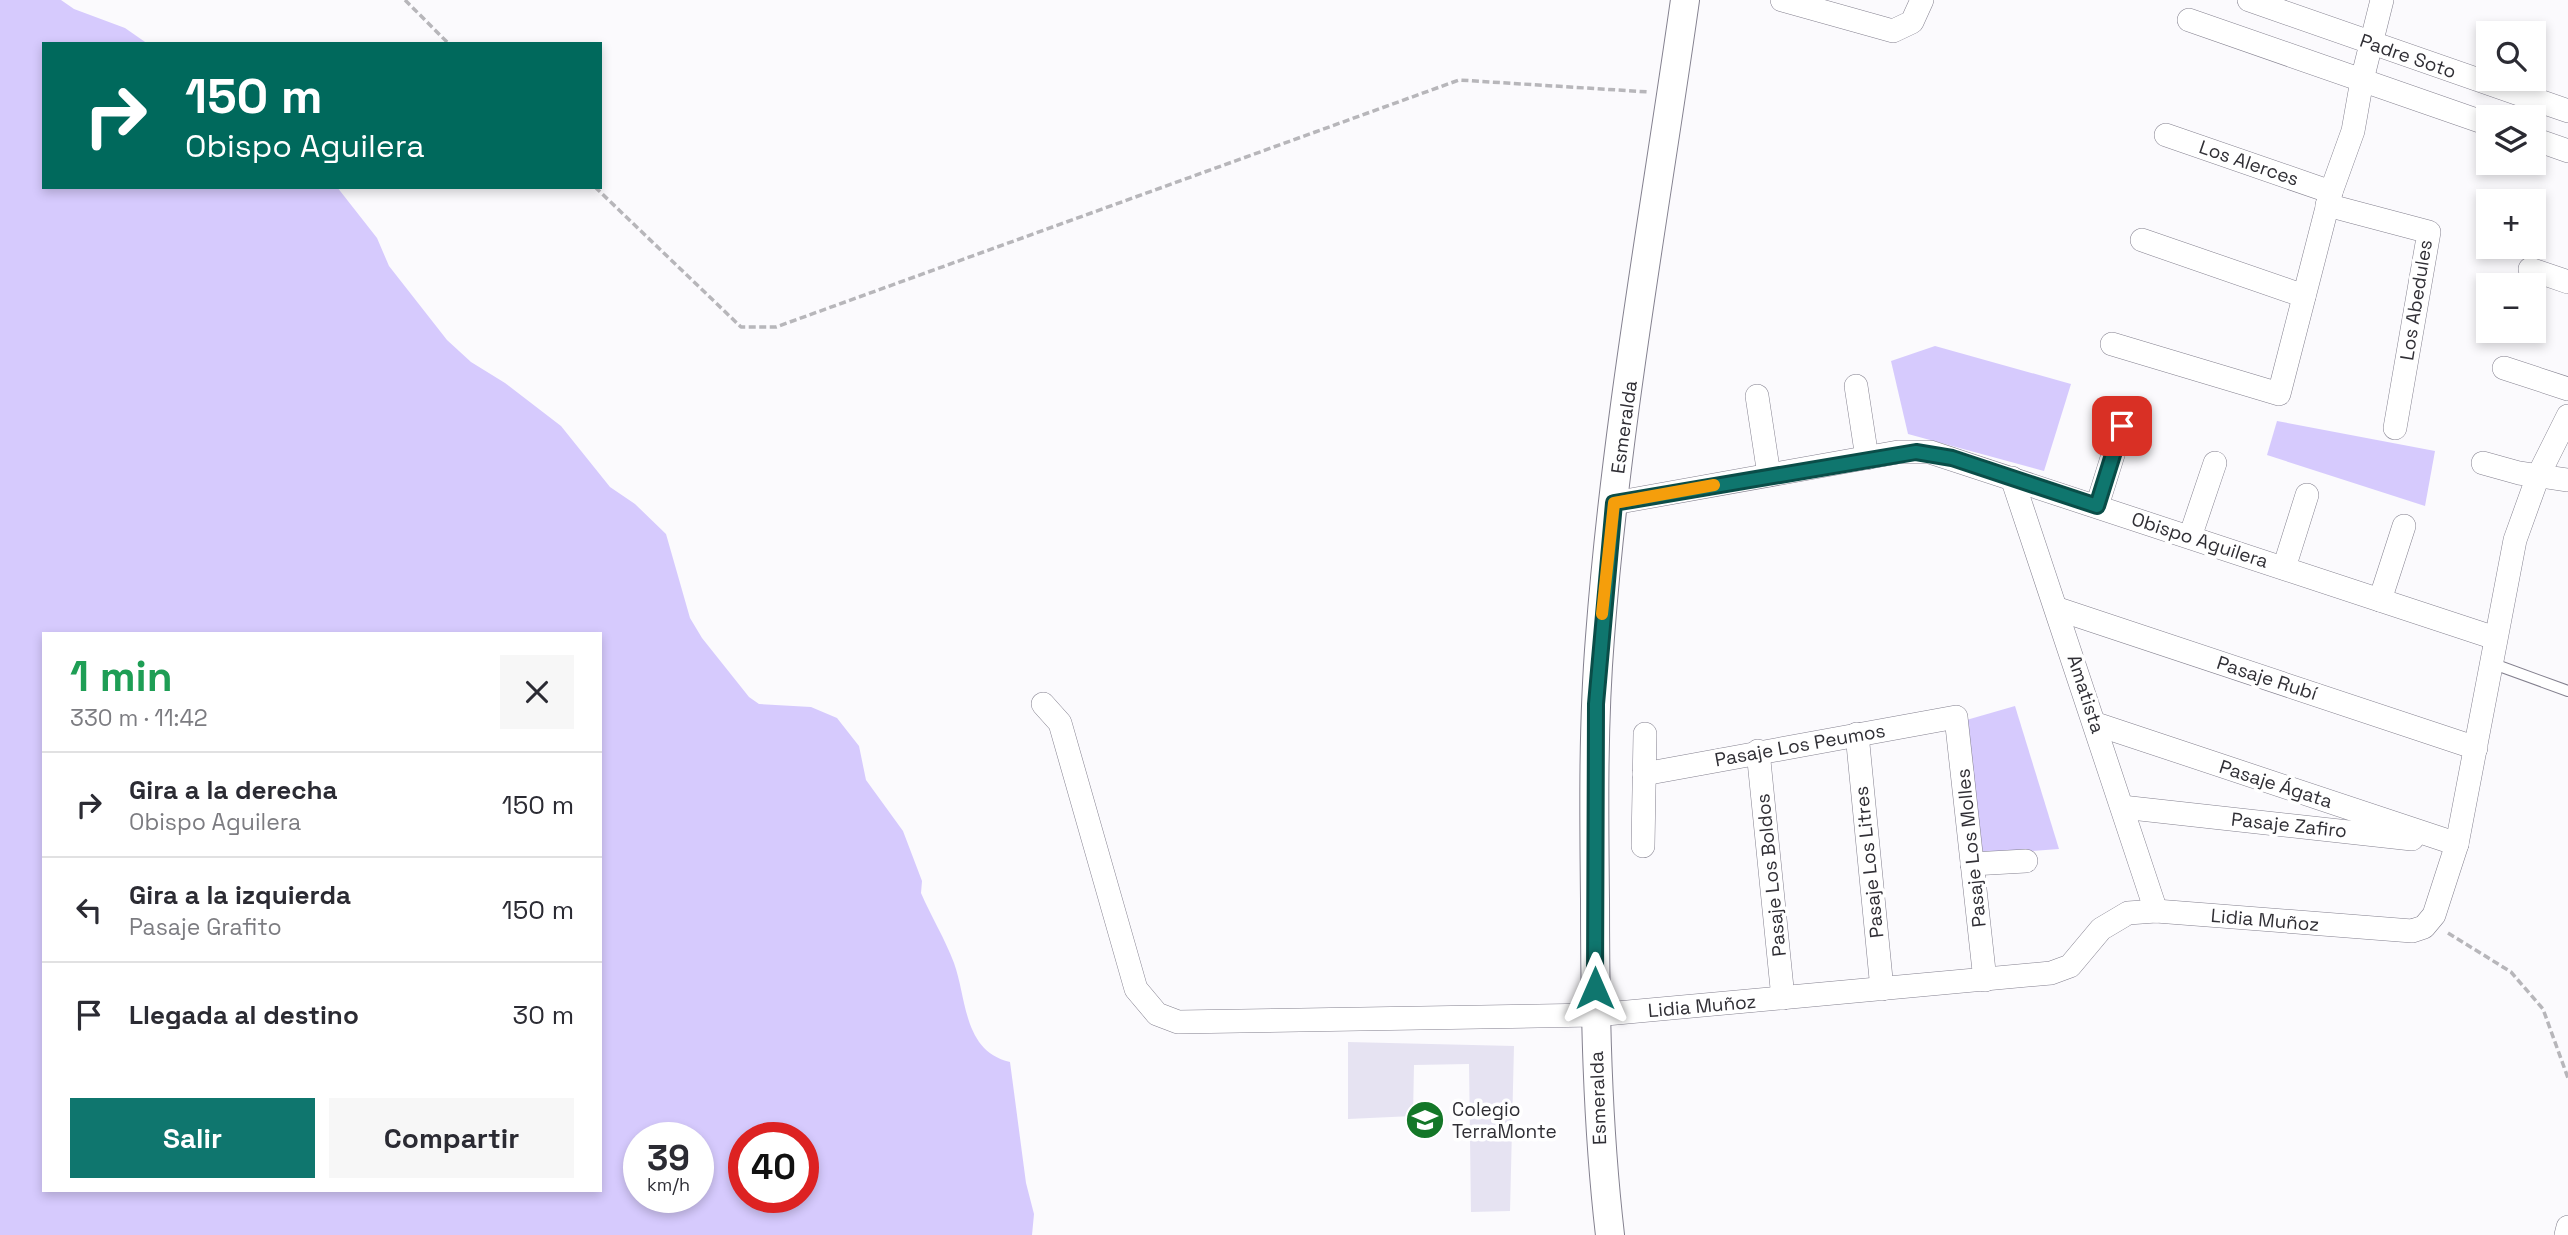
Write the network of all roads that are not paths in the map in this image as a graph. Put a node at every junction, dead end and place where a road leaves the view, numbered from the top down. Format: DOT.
graph roads {
  1 [pos="1685,0"];
  2 [pos="1782,0"];
  3 [pos="1922,0"];
  4 [pos="2249,0"];
  5 [pos="2382,0"];
  6 [pos="2189,20"];
  7 [pos="2372,44"];
  8 [pos="2362,80"];
  9 [pos="2568,111"];
  10 [pos="2476,120"];
  11 [pos="2166,135"];
  12 [pos="2546,143"];
  13 [pos="2568,151"];
  14 [pos="2329,198"];
  15 [pos="2142,240"];
  16 [pos="2530,269"];
  17 [pos="2568,282"];
  18 [pos="2304,296"];
  19 [pos="2112,344"];
  20 [pos="2504,368"];
  21 [pos="1856,386"];
  22 [pos="2568,389"];
  23 [pos="1757,396"];
  24 [pos="2568,416"];
  25 [pos="2122,426"];
  26 [pos="2395,428"];
  27 [pos="1867,458"];
  28 [pos="2215,463"];
  29 [pos="2483,463"];
  30 [pos="1769,475"];
  31 [pos="2538,476"];
  32 [pos="2012,478"];
  33 [pos="2568,480"];
  34 [pos="2307,495"];
  35 [pos="1614,503"];
  36 [pos="2097,506"];
  37 [pos="2404,526"];
  38 [pos="2190,537"];
  39 [pos="2284,568"];
  40 [pos="2380,600"];
  41 [pos="2058,609"];
  42 [pos="2495,639"];
  43 [pos="2491,663"];
  44 [pos="2568,691"];
  45 [pos="1043,704"];
  46 [pos="1956,717"];
  47 [pos="2096,724"];
  48 [pos="1645,734"];
  49 [pos="1857,734"];
  50 [pos="2476,748"];
  51 [pos="1758,751"];
  52 [pos="1644,774"];
  53 [pos="2122,807"];
  54 [pos="2457,844"];
  55 [pos="1643,846"];
  56 [pos="2026,861"];
  57 [pos="1972,864"];
  58 [pos="2156,911"];
  59 [pos="1985,980"];
  60 [pos="1882,989"];
  61 [pos="1783,998"];
  62 [pos="1595,1015"];
  63 [pos="2568,1227"];
  64 [pos="1610,1235"];
  65 [pos="2566,1235"];
  1 -- 35 [label="street, Esmeralda"];
  2 -- 3 [label="street"];
  4 -- 7 [label="street, Padre Soto"];
  5 -- 7 [label="street"];
  6 -- 8 [label="street, Padre Soto"];
  7 -- 8 [label="street"];
  7 -- 9 [label="street, Padre Soto"];
  8 -- 10 [label="street, Padre Soto"];
  8 -- 14 [label="street"];
  11 -- 14 [label="street, Los Alerces"];
  12 -- 13 [label="street"];
  14 -- 18 [label="street"];
  14 -- 26 [label="street, Los Abedules"];
  15 -- 18 [label="street"];
  16 -- 17 [label="street"];
  18 -- 19 [label="street"];
  20 -- 22 [label="street"];
  21 -- 27 [label="street"];
  23 -- 30 [label="street"];
  24 -- 31 [label="street"];
  25 -- 36 [label="street"];
  27 -- 30 [label="street, Obispo Aguilera"];
  27 -- 32 [label="street, Obispo Aguilera"];
  28 -- 38 [label="street"];
  29 -- 31 [label="street"];
  30 -- 35 [label="street, Obispo Aguilera"];
  31 -- 33 [label="street"];
  31 -- 42 [label="street"];
  32 -- 36 [label="street, Obispo Aguilera"];
  32 -- 41 [label="street, Amatista"];
  34 -- 39 [label="street"];
  35 -- 62 [label="street, Esmeralda"];
  36 -- 38 [label="street, Obispo Aguilera"];
  37 -- 40 [label="street"];
  38 -- 39 [label="street, Obispo Aguilera"];
  39 -- 40 [label="street, Obispo Aguilera"];
  40 -- 42 [label="street, Obispo Aguilera"];
  41 -- 47 [label="street, Amatista"];
  41 -- 50 [label="street, Pasaje Rubí"];
  42 -- 43 [label="street"];
  43 -- 44 [label="lane"];
  43 -- 50 [label="street"];
  45 -- 62 [label="street, Lidia Muñoz"];
  46 -- 49 [label="street, Pasaje Los Peumos"];
  46 -- 57 [label="street, Pasaje Los Molles"];
  47 -- 53 [label="street, Amatista"];
  47 -- 54 [label="street, Pasaje Ágata"];
  48 -- 52 [label="street"];
  49 -- 51 [label="street, Pasaje Los Peumos"];
  49 -- 60 [label="street, Pasaje Los Litres"];
  50 -- 54 [label="street"];
  51 -- 52 [label="street, Pasaje Los Peumos"];
  51 -- 61 [label="street, Pasaje Los Boldos"];
  52 -- 55 [label="street"];
  53 -- 54 [label="street, Pasaje Zafiro"];
  53 -- 58 [label="street, Amatista"];
  54 -- 58 [label="street, Lidia Muñoz"];
  56 -- 57 [label="street"];
  57 -- 59 [label="street, Pasaje Los Molles"];
  58 -- 59 [label="street, Lidia Muñoz"];
  59 -- 60 [label="street, Lidia Muñoz"];
  60 -- 61 [label="street, Lidia Muñoz"];
  61 -- 62 [label="street, Lidia Muñoz"];
  62 -- 64 [label="street, Esmeralda"];
  63 -- 65 [label="street"];
}
